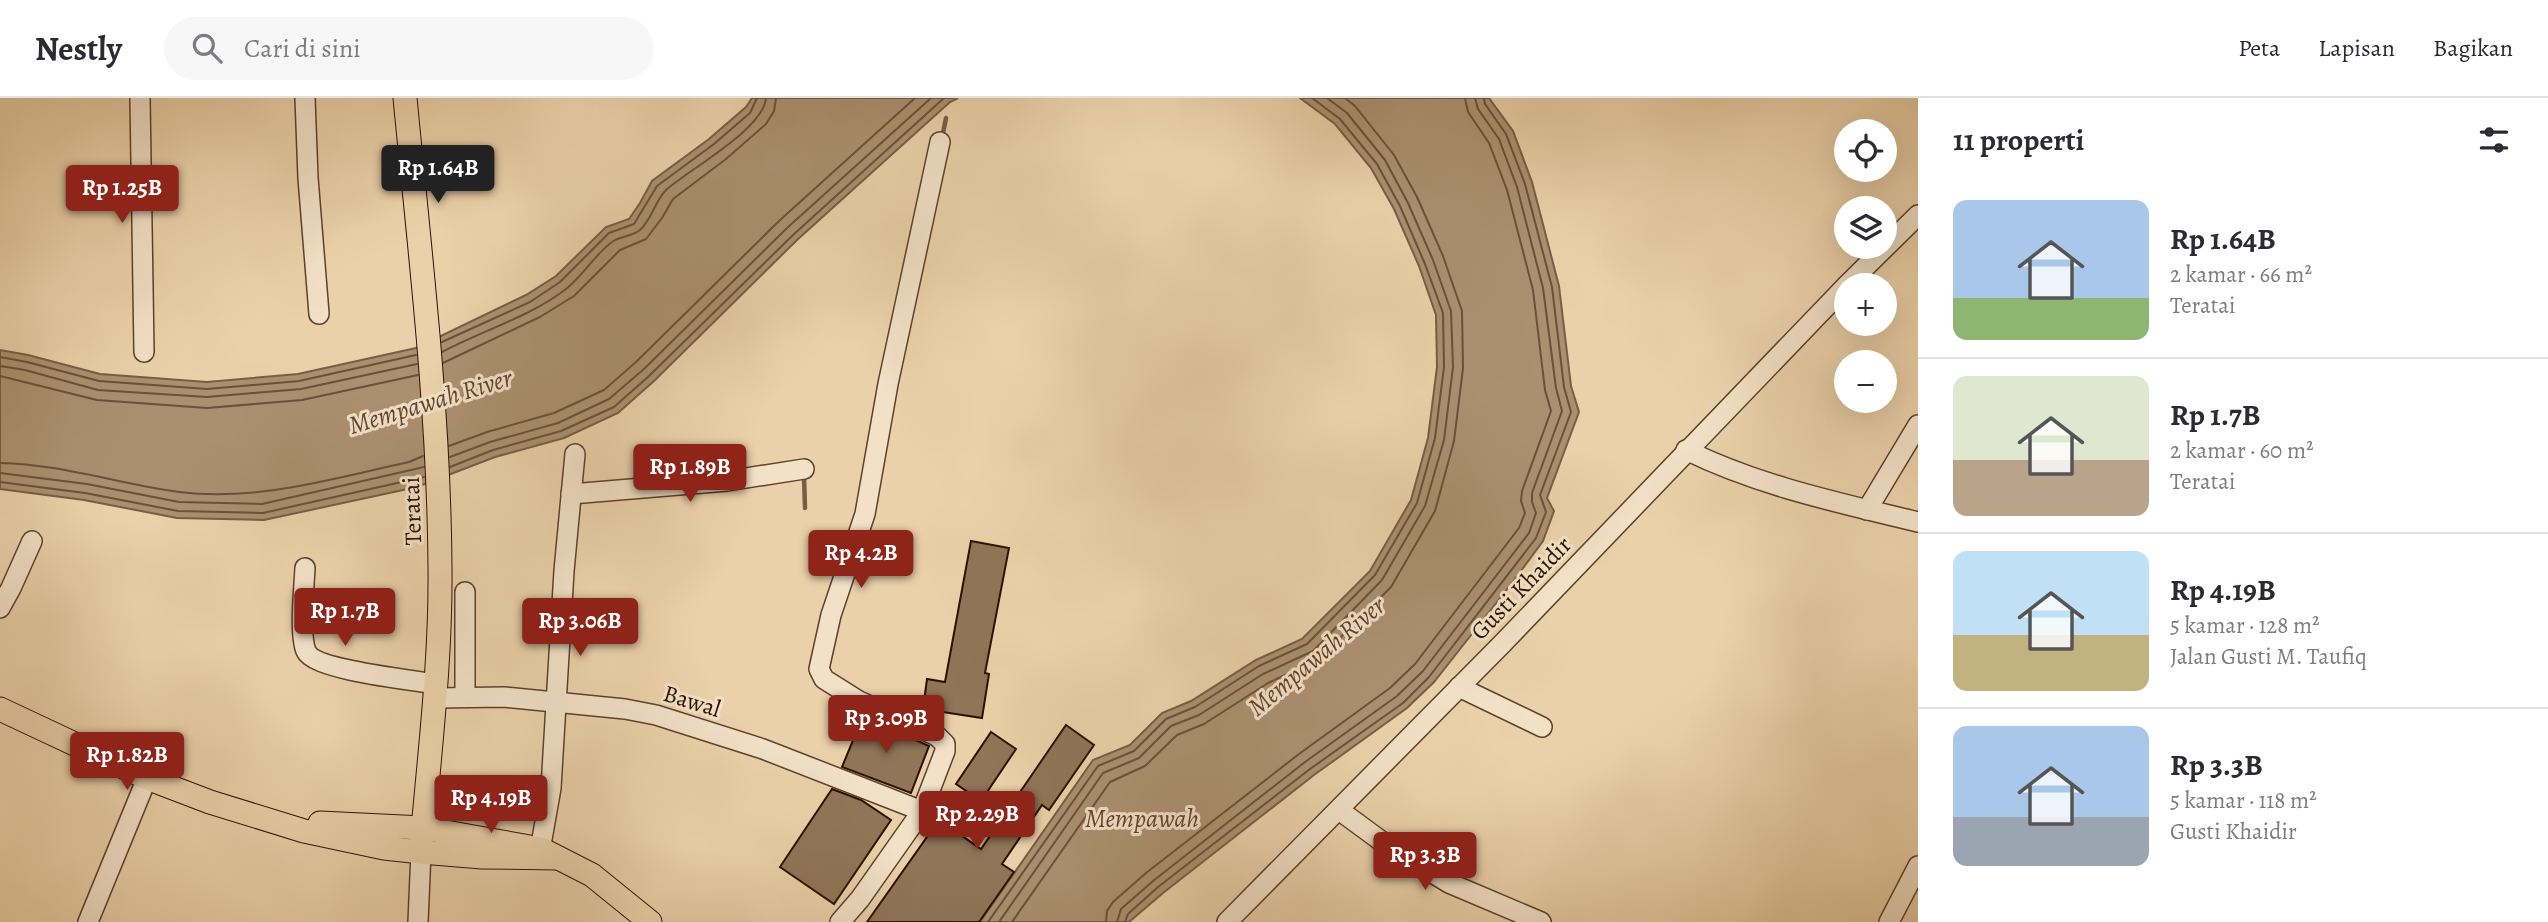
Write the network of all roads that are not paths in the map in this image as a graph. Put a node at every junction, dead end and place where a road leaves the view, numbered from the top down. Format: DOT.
graph roads {
  1 [pos="140,98"];
  2 [pos="305,98"];
  3 [pos="405,98"];
  4 [pos="940,142"];
  5 [pos="1918,215"];
  6 [pos="1858,273"];
  7 [pos="1834,297"];
  8 [pos="319,314"];
  9 [pos="144,352"];
  10 [pos="1918,425"];
  11 [pos="1686,450"];
  12 [pos="575,454"];
  13 [pos="804,469"];
  14 [pos="571,494"];
  15 [pos="1867,510"];
  16 [pos="1918,522"];
  17 [pos="32,541"];
  18 [pos="305,568"];
  19 [pos="465,592"];
  20 [pos="0,608"];
  21 [pos="1459,687"];
  22 [pos="436,691"];
  23 [pos="465,697"];
  24 [pos="557,703"];
  25 [pos="0,709"];
  26 [pos="1542,727"];
  27 [pos="147,778"];
  28 [pos="1339,810"];
  29 [pos="922,811"];
  30 [pos="274,822"];
  31 [pos="423,828"];
  32 [pos="421,852"];
  33 [pos="546,855"];
  34 [pos="1918,866"];
  35 [pos="88,922"];
  36 [pos="418,922"];
  37 [pos="650,922"];
  38 [pos="840,922"];
  39 [pos="1227,922"];
  40 [pos="1541,922"];
  41 [pos="1889,922"];
  1 -- 9 [label="street"];
  2 -- 8 [label="street"];
  3 -- 22 [label="main road, Teratai"];
  4 -- 29 [label="street"];
  5 -- 6 [label="street, Gusti Khaidir"];
  7 -- 11 [label="street, Gusti Khaidir"];
  10 -- 15 [label="street"];
  11 -- 15 [label="street"];
  11 -- 21 [label="street, Gusti Khaidir"];
  12 -- 14 [label="street"];
  13 -- 14 [label="street"];
  14 -- 24 [label="street"];
  15 -- 16 [label="street"];
  17 -- 20 [label="street"];
  18 -- 22 [label="street, Bawal"];
  19 -- 23 [label="street"];
  21 -- 26 [label="street"];
  21 -- 28 [label="street, Gusti Khaidir"];
  22 -- 23 [label="street, Bawal"];
  22 -- 31 [label="main road, Teratai"];
  23 -- 24 [label="street, Bawal"];
  24 -- 29 [label="street, Bawal"];
  24 -- 33 [label="street"];
  25 -- 27 [label="main road"];
  27 -- 30 [label="main road"];
  27 -- 35 [label="street"];
  28 -- 39 [label="street, Gusti Khaidir"];
  28 -- 40 [label="street"];
  29 -- 38 [label="street"];
  30 -- 31 [label="main road"];
  30 -- 32 [label="main road"];
  31 -- 32 [label="main road, Teratai"];
  31 -- 33 [label="main road"];
  32 -- 33 [label="main road"];
  32 -- 36 [label="street, Teratai"];
  33 -- 37 [label="main road"];
  34 -- 41 [label="street"];
}
